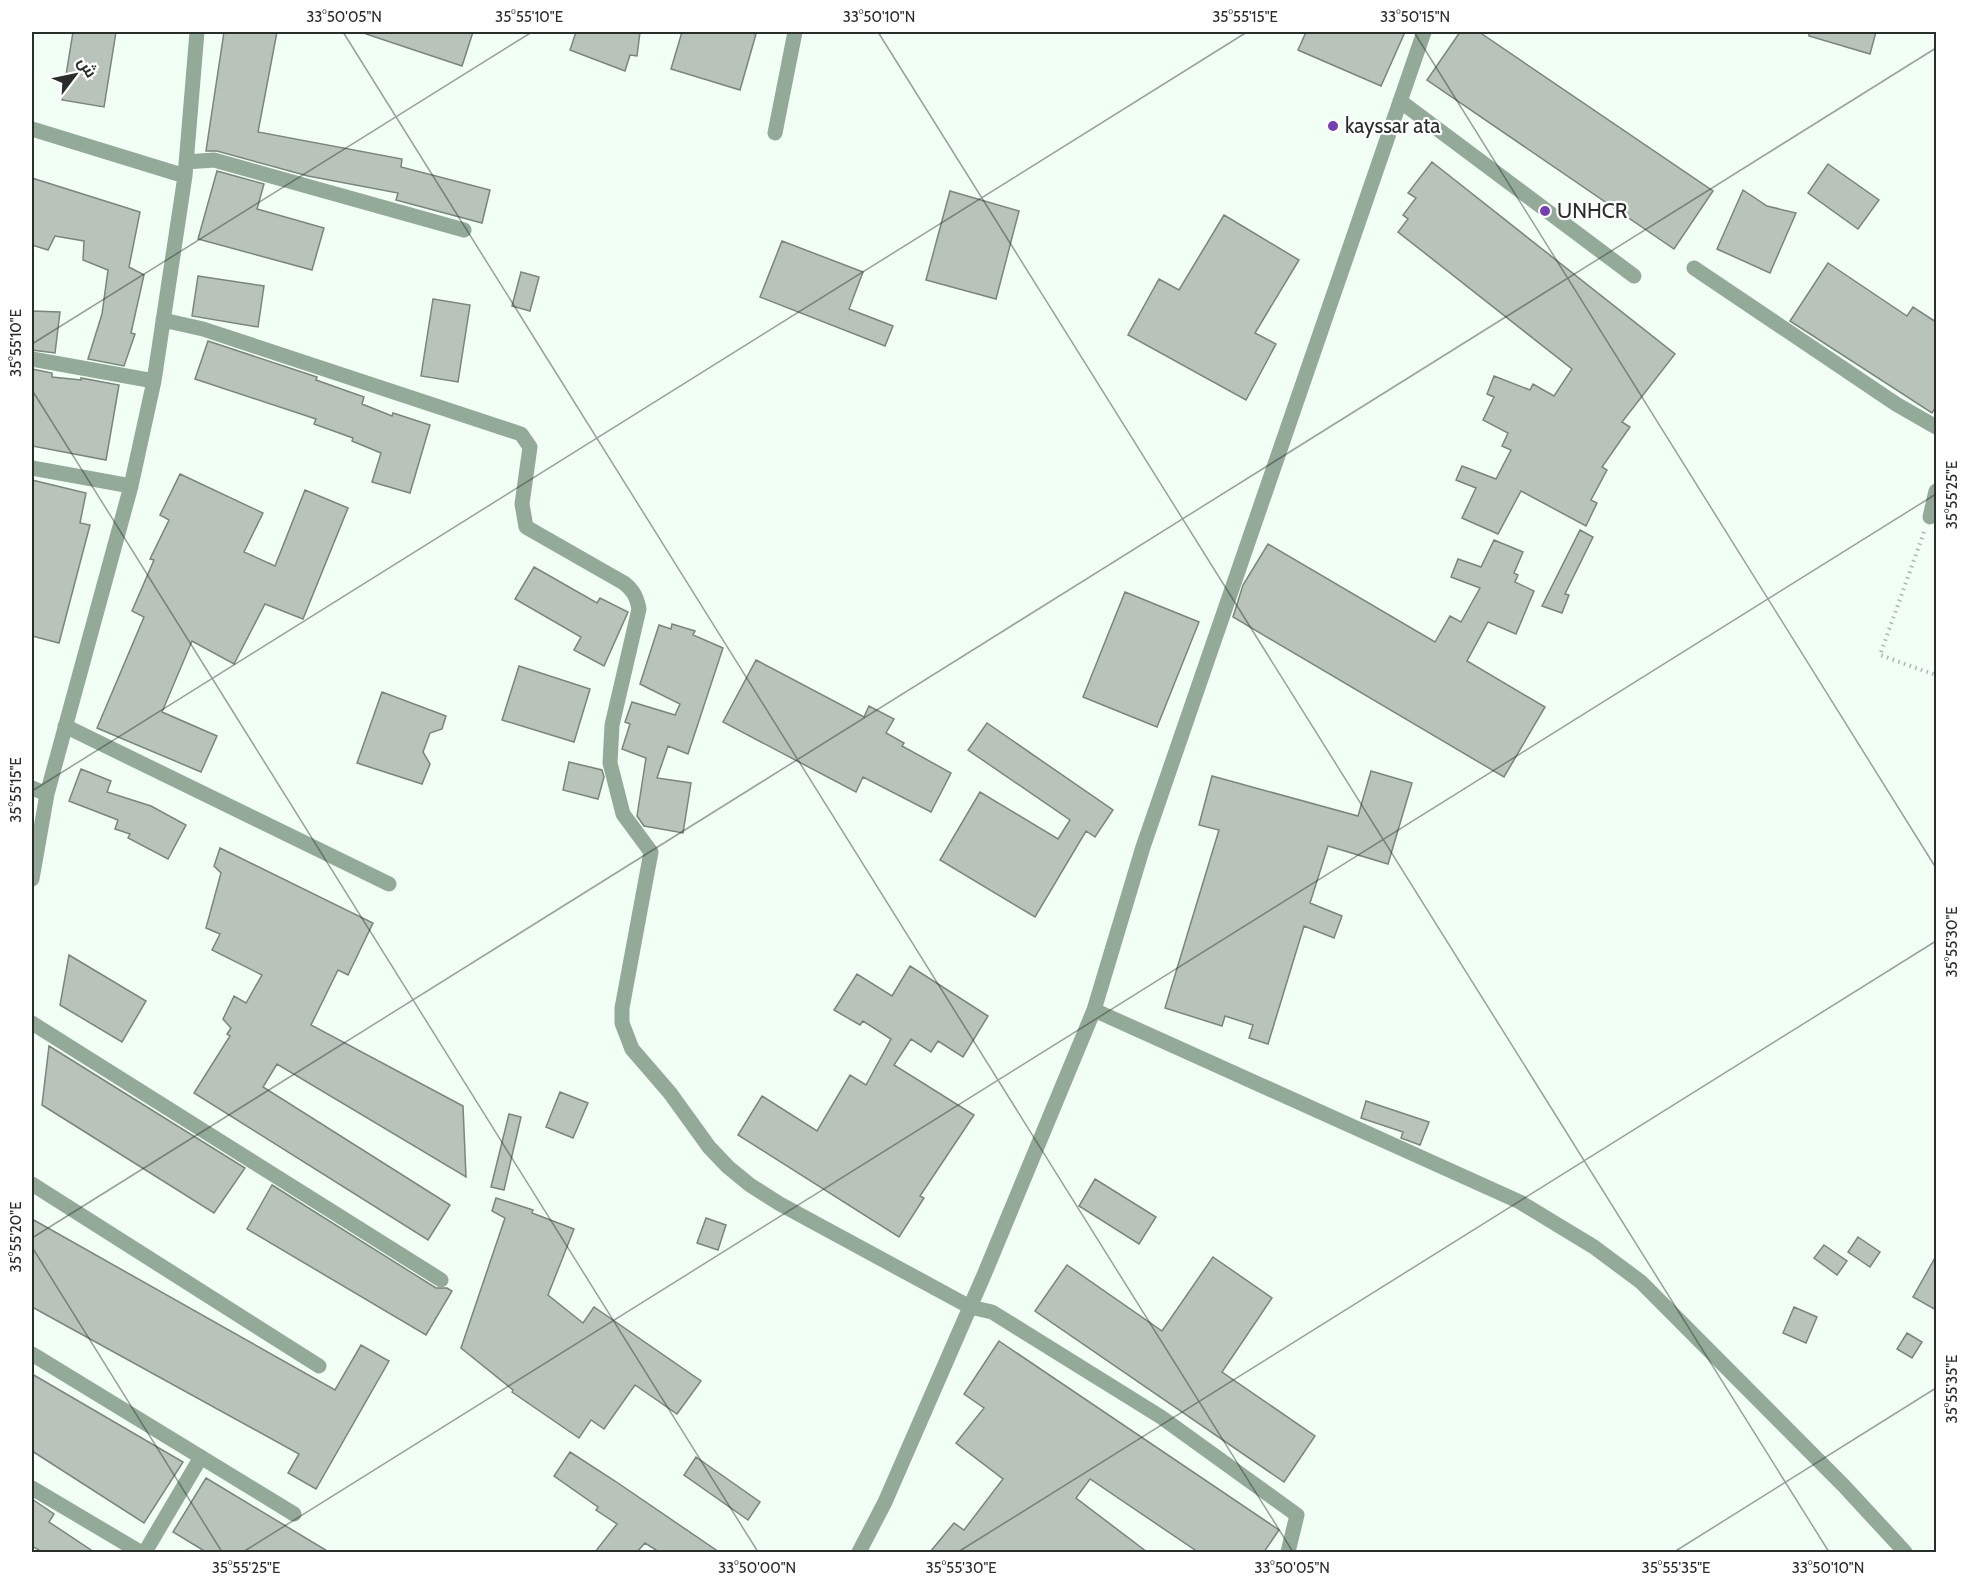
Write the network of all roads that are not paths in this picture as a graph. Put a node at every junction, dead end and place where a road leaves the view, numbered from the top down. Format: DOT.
graph roads {
  1 [pos="197,32"];
  2 [pos="795,32"];
  3 [pos="1424,32"];
  4 [pos="1400,101"];
  5 [pos="32,129"];
  6 [pos="775,133"];
  7 [pos="185,169"];
  8 [pos="464,230"];
  9 [pos="1694,268"];
  10 [pos="1634,276"];
  11 [pos="163,320"];
  12 [pos="32,359"];
  13 [pos="154,381"];
  14 [pos="1936,427"];
  15 [pos="32,468"];
  16 [pos="131,486"];
  17 [pos="1936,491"];
  18 [pos="1929,517"];
  19 [pos="65,726"];
  20 [pos="32,788"];
  21 [pos="47,794"];
  22 [pos="32,879"];
  23 [pos="389,884"];
  24 [pos="1094,1010"];
  25 [pos="32,1023"];
  26 [pos="32,1184"];
  27 [pos="441,1280"];
  28 [pos="970,1306"];
  29 [pos="32,1353"];
  30 [pos="320,1366"];
  31 [pos="201,1457"];
  32 [pos="32,1488"];
  33 [pos="294,1514"];
  34 [pos="142,1552"];
  35 [pos="858,1552"];
  36 [pos="1288,1552"];
  37 [pos="1905,1552"];
  1 -- 7 [label="street"];
  2 -- 6 [label="street"];
  3 -- 4 [label="street"];
  4 -- 10 [label="street"];
  4 -- 24 [label="street"];
  5 -- 7 [label="street"];
  7 -- 8 [label="street"];
  7 -- 11 [label="street"];
  9 -- 14 [label="street"];
  11 -- 13 [label="street"];
  11 -- 28 [label="street"];
  12 -- 13 [label="street"];
  13 -- 16 [label="street"];
  15 -- 16 [label="street"];
  16 -- 19 [label="street"];
  17 -- 18 [label="street"];
  19 -- 21 [label="street"];
  19 -- 23 [label="street"];
  20 -- 21 [label="street"];
  21 -- 22 [label="street"];
  24 -- 28 [label="street"];
  24 -- 37 [label="street"];
  25 -- 27 [label="street"];
  26 -- 30 [label="street"];
  28 -- 35 [label="street"];
  28 -- 36 [label="street"];
  29 -- 31 [label="street"];
  31 -- 33 [label="street"];
  31 -- 34 [label="street"];
  32 -- 34 [label="street"];
}
